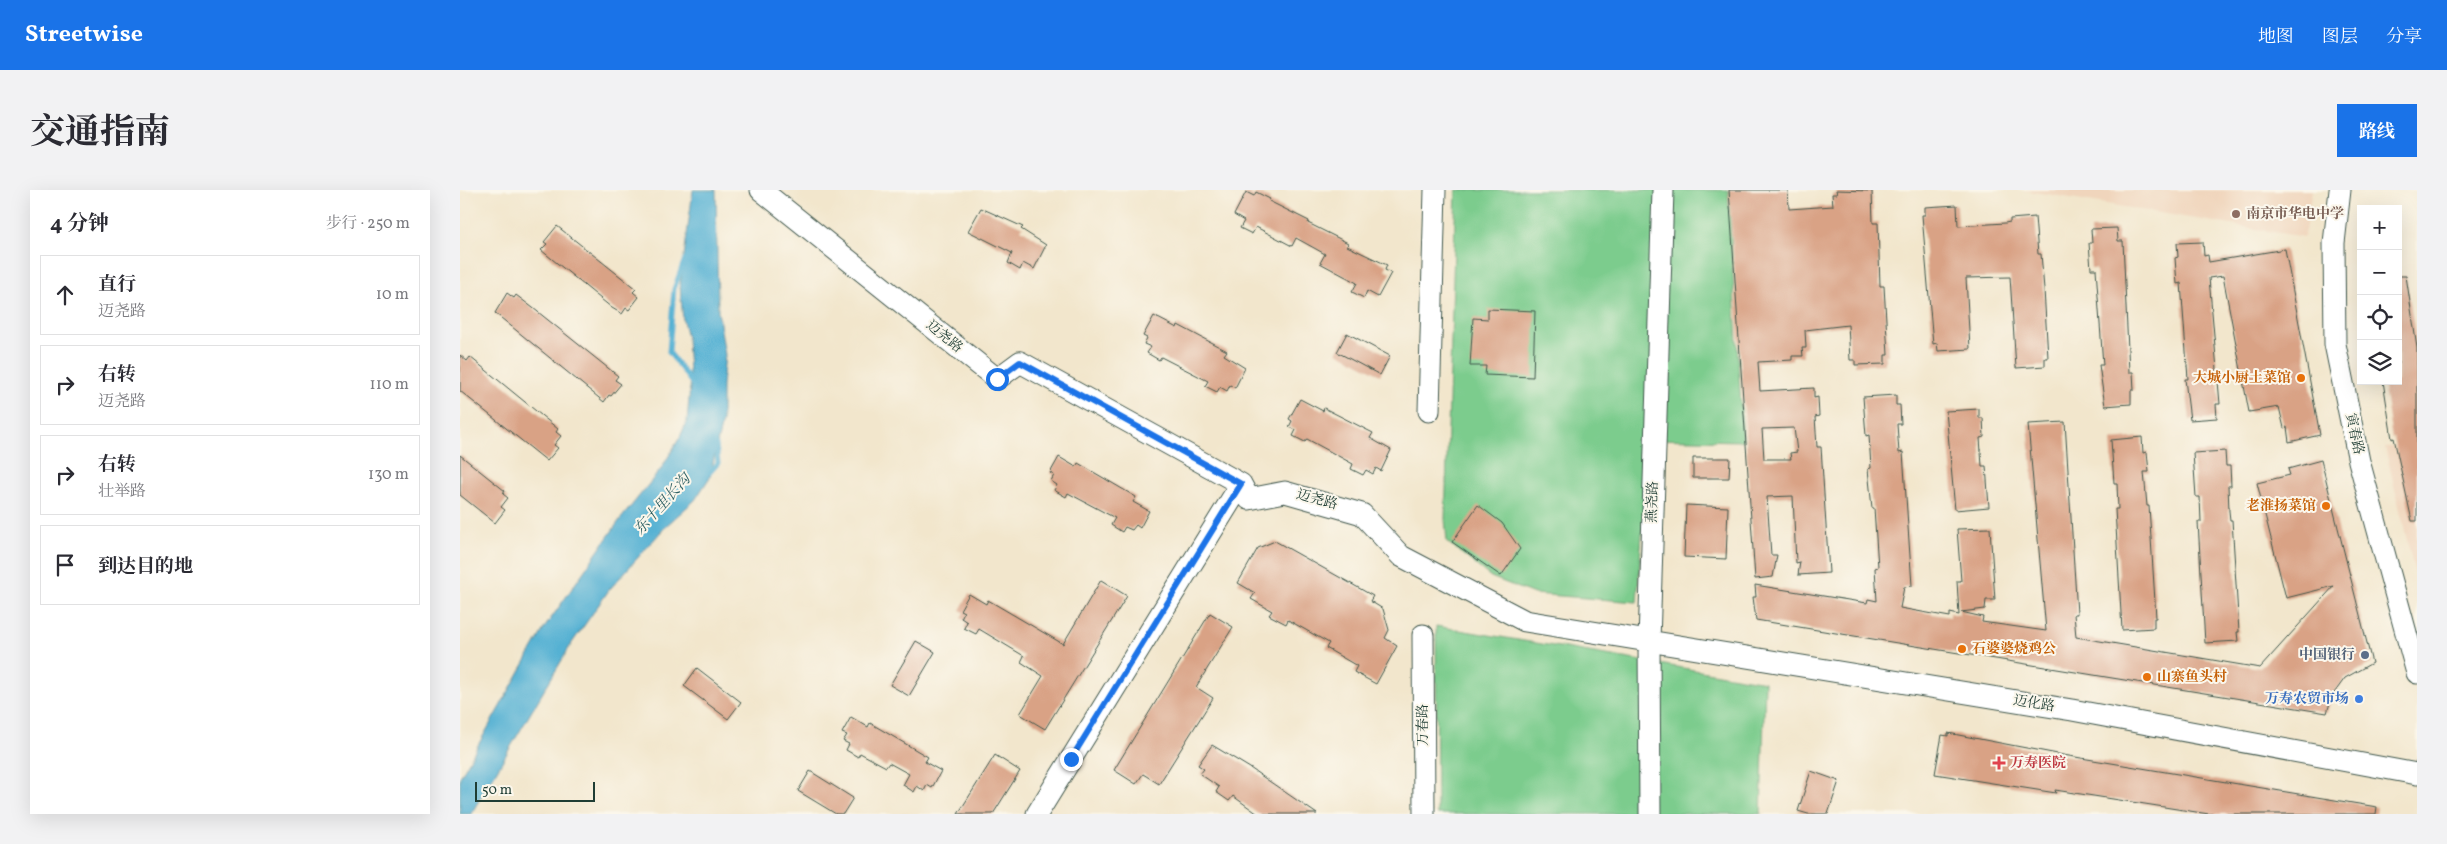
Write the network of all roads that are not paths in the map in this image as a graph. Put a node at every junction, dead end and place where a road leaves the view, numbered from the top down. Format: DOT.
graph roads {
  1 [pos="761,190"];
  2 [pos="1435,190"];
  3 [pos="1663,190"];
  4 [pos="2340,190"];
  5 [pos="1429,410"];
  6 [pos="1241,484"];
  7 [pos="1423,635"];
  8 [pos="1649,642"];
  9 [pos="2417,673"];
  10 [pos="2417,774"];
  11 [pos="1037,814"];
  12 [pos="1424,814"];
  13 [pos="1650,814"];
  1 -- 6 [label="street, 迈尧路"];
  2 -- 5 [label="street"];
  3 -- 8 [label="street, 燕尧路"];
  4 -- 9 [label="street, 寅春路"];
  6 -- 8 [label="street, 迈尧路"];
  6 -- 11 [label="street"];
  7 -- 12 [label="street, 万春路"];
  8 -- 10 [label="street, 迈化路"];
  8 -- 13 [label="street, 燕尧路"];
}
